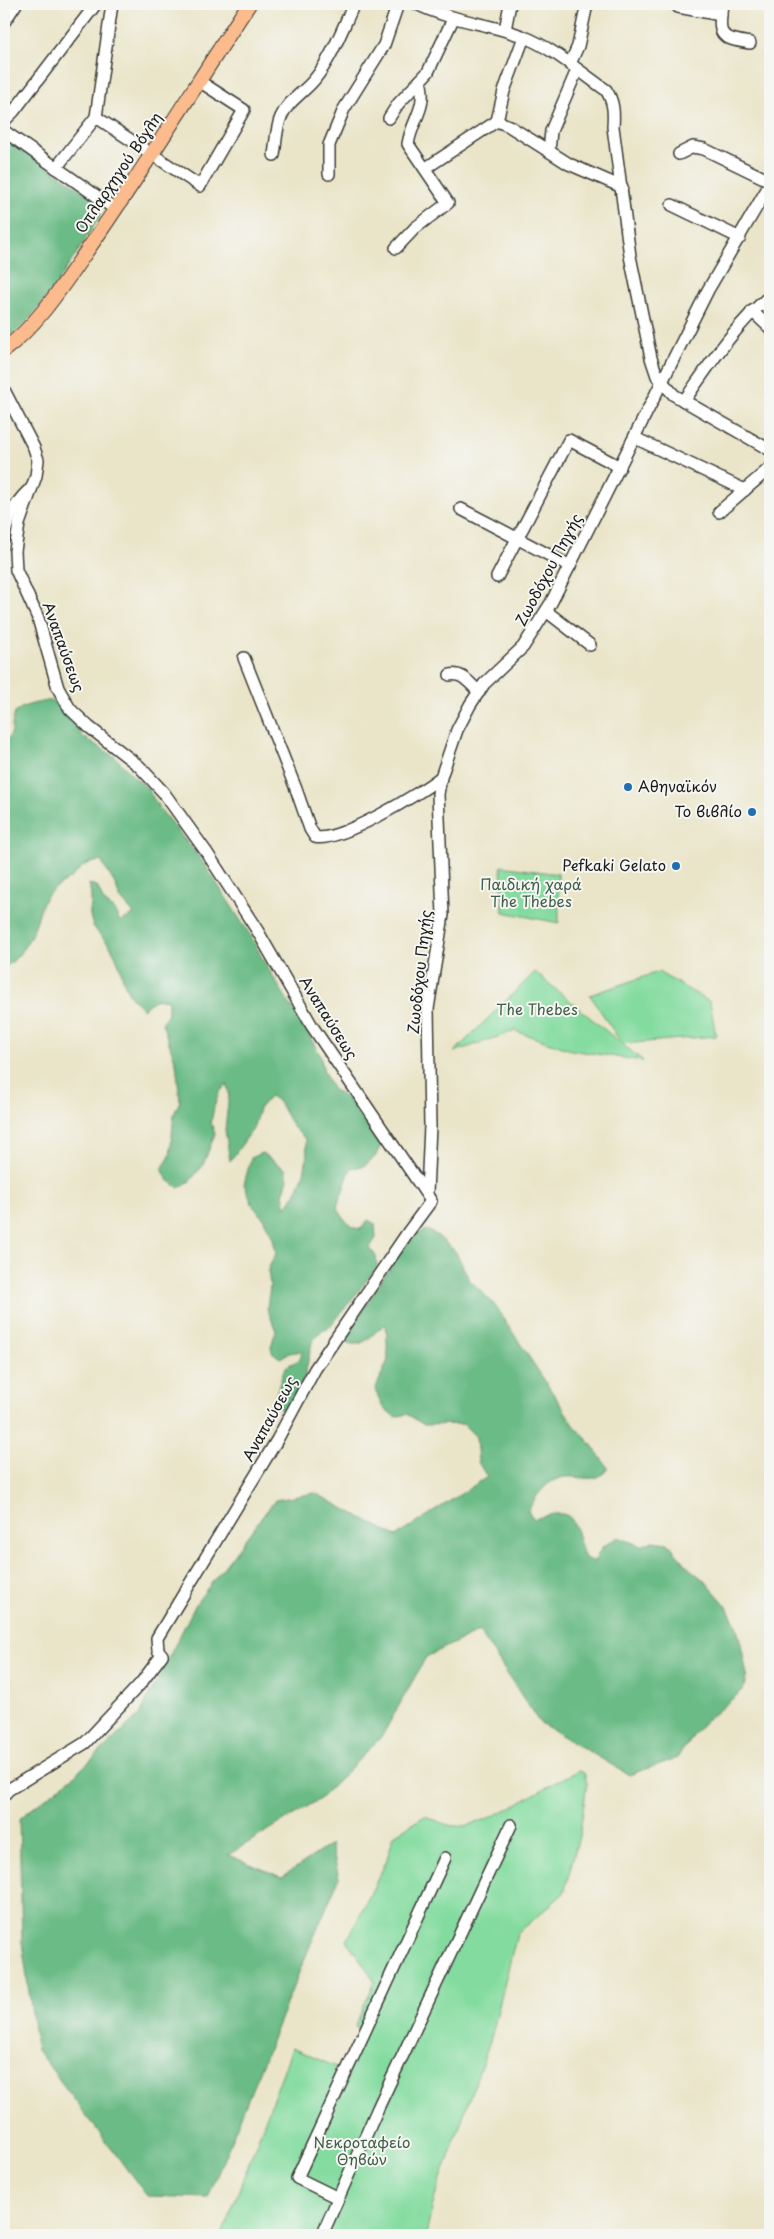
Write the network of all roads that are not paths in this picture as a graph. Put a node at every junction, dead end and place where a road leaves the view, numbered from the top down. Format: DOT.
graph roads {
  1 [pos="16,4"];
  2 [pos="96,4"];
  3 [pos="112,4"];
  4 [pos="249,4"];
  5 [pos="354,4"];
  6 [pos="398,4"];
  7 [pos="417,4"];
  8 [pos="510,4"];
  9 [pos="587,4"];
  10 [pos="678,7"];
  11 [pos="442,9"];
  12 [pos="721,10"];
  13 [pos="453,19"];
  14 [pos="4,20"];
  15 [pos="505,30"];
  16 [pos="524,37"];
  17 [pos="750,43"];
  18 [pos="574,67"];
  19 [pos="199,81"];
  20 [pos="420,81"];
  21 [pos="96,117"];
  22 [pos="389,118"];
  23 [pos="4,121"];
  24 [pos="497,121"];
  25 [pos="4,131"];
  26 [pos="549,151"];
  27 [pos="152,152"];
  28 [pos="679,154"];
  29 [pos="274,155"];
  30 [pos="56,168"];
  31 [pos="426,168"];
  32 [pos="329,174"];
  33 [pos="770,182"];
  34 [pos="622,187"];
  35 [pos="672,205"];
  36 [pos="115,209"];
  37 [pos="740,238"];
  38 [pos="396,248"];
  39 [pos="770,296"];
  40 [pos="752,311"];
  41 [pos="770,328"];
  42 [pos="4,350"];
  43 [pos="663,384"];
  44 [pos="4,390"];
  45 [pos="684,400"];
  46 [pos="635,438"];
  47 [pos="770,450"];
  48 [pos="620,467"];
  49 [pos="770,468"];
  50 [pos="31,489"];
  51 [pos="746,490"];
  52 [pos="461,509"];
  53 [pos="719,512"];
  54 [pos="4,537"];
  55 [pos="516,538"];
  56 [pos="570,566"];
  57 [pos="498,577"];
  58 [pos="546,611"];
  59 [pos="590,645"];
  60 [pos="244,658"];
  61 [pos="450,675"];
  62 [pos="479,692"];
  63 [pos="441,777"];
  64 [pos="427,1160"];
  65 [pos="405,1162"];
  66 [pos="427,1194"];
  67 [pos="4,1795"];
  68 [pos="511,1825"];
  69 [pos="445,1858"];
  70 [pos="338,2198"];
  71 [pos="322,2235"];
  1 -- 14 [label="street"];
  2 -- 23 [label="street"];
  3 -- 21 [label="street"];
  4 -- 19 [label="main road, Οπλαρχηγού Βόγλη"];
  5 -- 29 [label="street"];
  6 -- 32 [label="street"];
  7 -- 11 [label="street"];
  8 -- 15 [label="street"];
  9 -- 18 [label="street"];
  10 -- 12 [label="street"];
  11 -- 13 [label="street"];
  12 -- 17 [label="street"];
  13 -- 15 [label="street"];
  13 -- 20 [label="street"];
  15 -- 16 [label="street"];
  16 -- 18 [label="street"];
  16 -- 24 [label="street"];
  18 -- 26 [label="street"];
  18 -- 34 [label="street"];
  19 -- 27 [label="main road, Οπλαρχηγού Βόγλη"];
  19 -- 27 [label="street"];
  20 -- 22 [label="street"];
  20 -- 31 [label="street"];
  21 -- 27 [label="street"];
  21 -- 30 [label="street"];
  24 -- 26 [label="street"];
  24 -- 31 [label="street"];
  25 -- 30 [label="street"];
  26 -- 34 [label="street"];
  27 -- 36 [label="main road, Οπλαρχηγού Βόγλη"];
  28 -- 33 [label="street"];
  30 -- 36 [label="street"];
  31 -- 38 [label="street"];
  33 -- 37 [label="street, Ζωοδόχου Πηγής"];
  34 -- 43 [label="street"];
  35 -- 37 [label="street"];
  36 -- 42 [label="main road, Οπλαρχηγού Βόγλη"];
  37 -- 43 [label="street, Ζωοδόχου Πηγής"];
  39 -- 40 [label="street"];
  40 -- 41 [label="street"];
  40 -- 45 [label="street"];
  43 -- 45 [label="street"];
  43 -- 46 [label="street, Ζωοδόχου Πηγής"];
  44 -- 50 [label="street, Αναπαύσεως"];
  45 -- 47 [label="street"];
  46 -- 48 [label="street, Ζωοδόχου Πηγής"];
  46 -- 51 [label="street"];
  48 -- 55 [label="street"];
  48 -- 56 [label="street, Ζωοδόχου Πηγής"];
  49 -- 51 [label="street"];
  50 -- 54 [label="street"];
  50 -- 65 [label="street, Αναπαύσεως"];
  51 -- 53 [label="street"];
  52 -- 55 [label="street"];
  55 -- 56 [label="street"];
  55 -- 57 [label="street"];
  56 -- 58 [label="street, Ζωοδόχου Πηγής"];
  58 -- 59 [label="street"];
  58 -- 62 [label="street, Ζωοδόχου Πηγής"];
  60 -- 63 [label="street"];
  61 -- 62 [label="street"];
  62 -- 63 [label="street, Ζωοδόχου Πηγής"];
  63 -- 64 [label="street, Ζωοδόχου Πηγής"];
  64 -- 65 [label="street"];
  64 -- 66 [label="street, Ζωοδόχου Πηγής"];
  65 -- 66 [label="street, Αναπαύσεως"];
  66 -- 67 [label="street, Αναπαύσεως"];
  68 -- 70 [label="street"];
  69 -- 70 [label="street"];
  70 -- 71 [label="street"];
}
